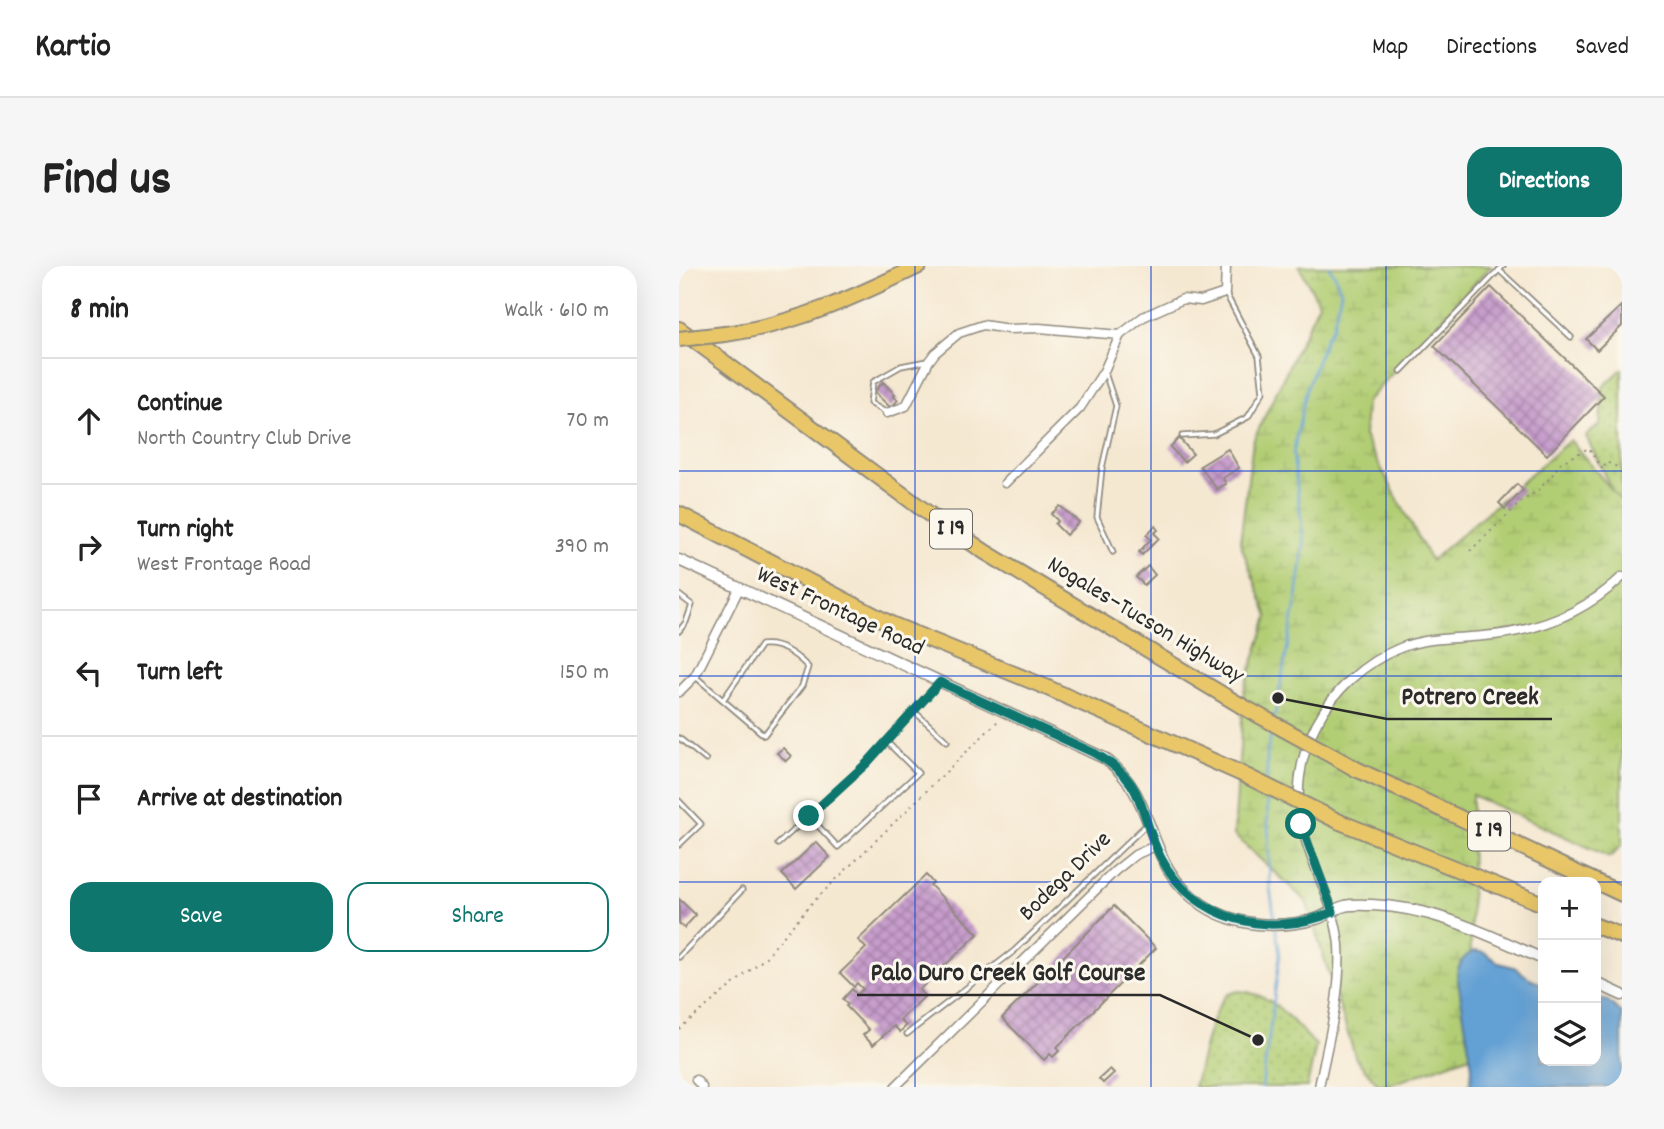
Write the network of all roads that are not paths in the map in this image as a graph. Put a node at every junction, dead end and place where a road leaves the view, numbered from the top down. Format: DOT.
graph roads {
  1 [pos="919,266"];
  2 [pos="1226,266"];
  3 [pos="1501,268"];
  4 [pos="1225,293"];
  5 [pos="679,329"];
  6 [pos="1120,335"];
  7 [pos="1571,337"];
  8 [pos="679,339"];
  9 [pos="929,361"];
  10 [pos="1104,371"];
  11 [pos="1401,372"];
  12 [pos="887,413"];
  13 [pos="1182,436"];
  14 [pos="1005,483"];
  15 [pos="679,514"];
  16 [pos="1113,552"];
  17 [pos="679,560"];
  18 [pos="1622,577"];
  19 [pos="739,589"];
  20 [pos="679,595"];
  21 [pos="679,631"];
  22 [pos="695,676"];
  23 [pos="940,682"];
  24 [pos="679,692"];
  25 [pos="723,700"];
  26 [pos="915,712"];
  27 [pos="679,738"];
  28 [pos="947,741"];
  29 [pos="887,742"];
  30 [pos="706,760"];
  31 [pos="679,801"];
  32 [pos="809,816"];
  33 [pos="1148,822"];
  34 [pos="778,844"];
  35 [pos="679,845"];
  36 [pos="1155,846"];
  37 [pos="742,890"];
  38 [pos="1622,894"];
  39 [pos="1538,902"];
  40 [pos="1333,912"];
  41 [pos="1601,928"];
  42 [pos="1622,936"];
  43 [pos="679,957"];
  44 [pos="1538,957"];
  45 [pos="1601,985"];
  46 [pos="1622,995"];
  47 [pos="907,1034"];
  48 [pos="895,1087"];
  49 [pos="1319,1087"];
  1 -- 8 [label="highway, bridge"];
  2 -- 4 [label="street"];
  3 -- 7 [label="lane"];
  3 -- 11 [label="lane"];
  4 -- 6 [label="street"];
  4 -- 13 [label="lane"];
  5 -- 38 [label="highway, Nogales–Tucson Highway / I 19, bridge"];
  6 -- 9 [label="street"];
  6 -- 10 [label="street"];
  9 -- 12 [label="street"];
  9 -- 12 [label="lane"];
  10 -- 14 [label="street"];
  10 -- 16 [label="lane"];
  15 -- 39 [label="highway, I 19, bridge"];
  17 -- 19 [label="street, West Frontage Road"];
  18 -- 40 [label="street"];
  19 -- 22 [label="street"];
  19 -- 23 [label="street, West Frontage Road"];
  20 -- 21 [label="lane"];
  22 -- 24 [label="street"];
  22 -- 25 [label="lane"];
  23 -- 26 [label="lane"];
  23 -- 33 [label="street, West Frontage Road"];
  25 -- 25 [label="lane"];
  26 -- 28 [label="lane"];
  26 -- 29 [label="lane"];
  27 -- 30 [label="lane"];
  29 -- 32 [label="lane"];
  29 -- 32 [label="lane"];
  31 -- 35 [label="lane"];
  32 -- 34 [label="lane"];
  33 -- 36 [label="street, West Frontage Road"];
  33 -- 47 [label="lane, Bodega Drive"];
  36 -- 40 [label="street, West Frontage Road"];
  36 -- 48 [label="street"];
  37 -- 43 [label="lane"];
  40 -- 44 [label="street, West Frontage Road"];
  40 -- 49 [label="street"];
  41 -- 42 [label="highway"];
  45 -- 46 [label="street"];
}
